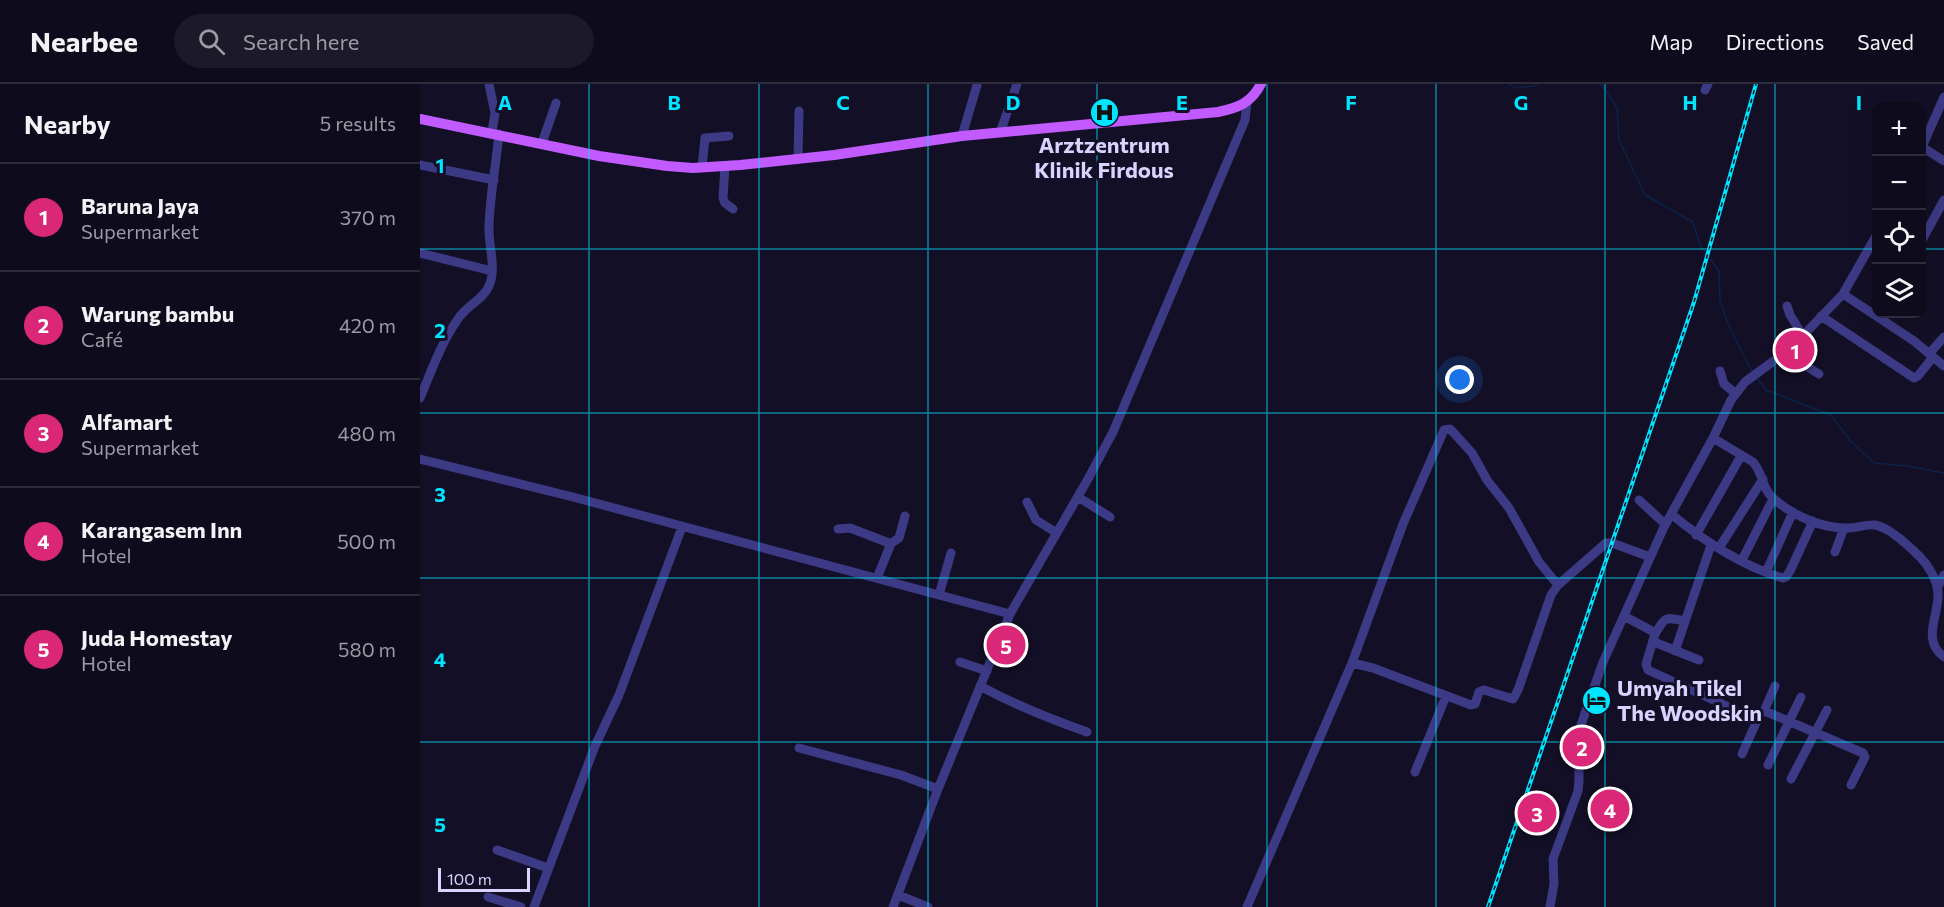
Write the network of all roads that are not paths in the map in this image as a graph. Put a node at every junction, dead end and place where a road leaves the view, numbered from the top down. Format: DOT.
graph roads {
  1 [pos="489,84"];
  2 [pos="1017,84"];
  3 [pos="1261,84"];
  4 [pos="977,85"];
  5 [pos="1944,97"];
  6 [pos="1247,102"];
  7 [pos="556,104"];
  8 [pos="800,111"];
  9 [pos="420,119"];
  10 [pos="496,133"];
  11 [pos="1000,133"];
  12 [pos="729,136"];
  13 [pos="962,136"];
  14 [pos="1926,138"];
  15 [pos="542,143"];
  16 [pos="1926,149"];
  17 [pos="798,159"];
  18 [pos="1943,159"];
  19 [pos="420,165"];
  20 [pos="725,166"];
  21 [pos="702,167"];
  22 [pos="494,180"];
  23 [pos="1944,200"];
  24 [pos="733,209"];
  25 [pos="1926,233"];
  26 [pos="1872,243"];
  27 [pos="420,254"];
  28 [pos="492,271"];
  29 [pos="1843,294"];
  30 [pos="1787,306"];
  31 [pos="1821,316"];
  32 [pos="1803,336"];
  33 [pos="1944,337"];
  34 [pos="1786,354"];
  35 [pos="1931,356"];
  36 [pos="1944,366"];
  37 [pos="1720,371"];
  38 [pos="1819,374"];
  39 [pos="1735,393"];
  40 [pos="420,398"];
  41 [pos="1713,438"];
  42 [pos="1741,456"];
  43 [pos="420,459"];
  44 [pos="1763,478"];
  45 [pos="1078,497"];
  46 [pos="1773,499"];
  47 [pos="1640,500"];
  48 [pos="1027,502"];
  49 [pos="1793,512"];
  50 [pos="1671,513"];
  51 [pos="905,516"];
  52 [pos="1110,517"];
  53 [pos="1813,522"];
  54 [pos="1665,524"];
  55 [pos="682,527"];
  56 [pos="1844,528"];
  57 [pos="838,529"];
  58 [pos="1058,533"];
  59 [pos="1696,535"];
  60 [pos="890,544"];
  61 [pos="1715,547"];
  62 [pos="1835,552"];
  63 [pos="951,553"];
  64 [pos="1650,557"];
  65 [pos="1742,561"];
  66 [pos="1766,572"];
  67 [pos="1944,575"];
  68 [pos="877,578"];
  69 [pos="1558,585"];
  70 [pos="1937,588"];
  71 [pos="939,595"];
  72 [pos="1010,614"];
  73 [pos="1624,616"];
  74 [pos="1685,621"];
  75 [pos="1654,638"];
  76 [pos="1675,651"];
  77 [pos="1944,657"];
  78 [pos="1699,660"];
  79 [pos="960,662"];
  80 [pos="1352,663"];
  81 [pos="987,671"];
  82 [pos="980,686"];
  83 [pos="1775,686"];
  84 [pos="1446,696"];
  85 [pos="1801,697"];
  86 [pos="1827,710"];
  87 [pos="1764,711"];
  88 [pos="1757,720"];
  89 [pos="1790,722"];
  90 [pos="1087,732"];
  91 [pos="1815,733"];
  92 [pos="799,748"];
  93 [pos="1742,754"];
  94 [pos="1768,765"];
  95 [pos="1414,772"];
  96 [pos="1791,779"];
  97 [pos="1851,785"];
  98 [pos="938,789"];
  99 [pos="497,850"];
  100 [pos="548,868"];
  101 [pos="898,895"];
  102 [pos="488,897"];
  103 [pos="1552,899"];
  104 [pos="521,907"];
  105 [pos="534,907"];
  106 [pos="893,907"];
  107 [pos="928,907"];
  108 [pos="1248,907"];
  1 -- 10 [label="street"];
  2 -- 11 [label="street"];
  3 -- 6 [label="main road"];
  4 -- 13 [label="street"];
  5 -- 14 [label="street"];
  6 -- 11 [label="main road"];
  6 -- 45 [label="street"];
  7 -- 15 [label="street"];
  8 -- 17 [label="street"];
  9 -- 10 [label="main road"];
  10 -- 15 [label="main road"];
  10 -- 22 [label="street"];
  11 -- 13 [label="main road"];
  12 -- 21 [label="street"];
  13 -- 17 [label="main road"];
  15 -- 21 [label="main road"];
  16 -- 18 [label="street"];
  17 -- 20 [label="main road"];
  19 -- 22 [label="street"];
  20 -- 21 [label="main road"];
  20 -- 24 [label="street"];
  22 -- 28 [label="street"];
  23 -- 25 [label="street"];
  26 -- 29 [label="street"];
  27 -- 28 [label="street"];
  28 -- 40 [label="street"];
  29 -- 31 [label="street"];
  29 -- 35 [label="street"];
  30 -- 32 [label="street"];
  31 -- 32 [label="street"];
  31 -- 35 [label="street"];
  32 -- 34 [label="street"];
  33 -- 35 [label="street"];
  34 -- 38 [label="street"];
  34 -- 39 [label="street"];
  35 -- 36 [label="street"];
  37 -- 39 [label="street"];
  39 -- 41 [label="street"];
  41 -- 42 [label="street"];
  41 -- 50 [label="street"];
  42 -- 44 [label="street"];
  42 -- 59 [label="street"];
  43 -- 55 [label="street"];
  44 -- 46 [label="street"];
  44 -- 61 [label="street"];
  45 -- 52 [label="street"];
  45 -- 58 [label="street"];
  46 -- 49 [label="street"];
  46 -- 65 [label="street"];
  47 -- 54 [label="street"];
  48 -- 58 [label="street"];
  49 -- 53 [label="street"];
  49 -- 66 [label="street"];
  50 -- 54 [label="street"];
  50 -- 59 [label="street"];
  51 -- 60 [label="street"];
  53 -- 56 [label="street"];
  53 -- 66 [label="street"];
  54 -- 64 [label="street"];
  55 -- 68 [label="street"];
  55 -- 100 [label="street"];
  56 -- 62 [label="street"];
  56 -- 70 [label="street"];
  57 -- 60 [label="street"];
  58 -- 72 [label="street"];
  59 -- 61 [label="street"];
  60 -- 68 [label="street"];
  61 -- 65 [label="street"];
  61 -- 74 [label="street"];
  63 -- 71 [label="street"];
  64 -- 69 [label="street"];
  64 -- 73 [label="street"];
  65 -- 66 [label="street"];
  67 -- 70 [label="street"];
  68 -- 71 [label="street"];
  69 -- 80 [label="street"];
  69 -- 84 [label="street"];
  70 -- 77 [label="street"];
  71 -- 72 [label="street"];
  72 -- 81 [label="street"];
  73 -- 75 [label="street"];
  73 -- 103 [label="street"];
  74 -- 75 [label="street"];
  74 -- 76 [label="street"];
  75 -- 76 [label="street"];
  75 -- 88 [label="street"];
  76 -- 78 [label="street"];
  79 -- 81 [label="street"];
  80 -- 84 [label="street"];
  80 -- 108 [label="street"];
  81 -- 82 [label="street"];
  82 -- 90 [label="street"];
  82 -- 98 [label="street"];
  83 -- 87 [label="street"];
  84 -- 95 [label="street"];
  85 -- 89 [label="street"];
  86 -- 91 [label="street"];
  87 -- 88 [label="street"];
  87 -- 89 [label="street"];
  88 -- 93 [label="street"];
  89 -- 91 [label="street"];
  89 -- 94 [label="street"];
  91 -- 96 [label="street"];
  91 -- 97 [label="street"];
  92 -- 98 [label="street"];
  98 -- 101 [label="street"];
  99 -- 100 [label="street"];
  100 -- 105 [label="street"];
  101 -- 106 [label="street"];
  101 -- 107 [label="street"];
  102 -- 104 [label="street"];
}
